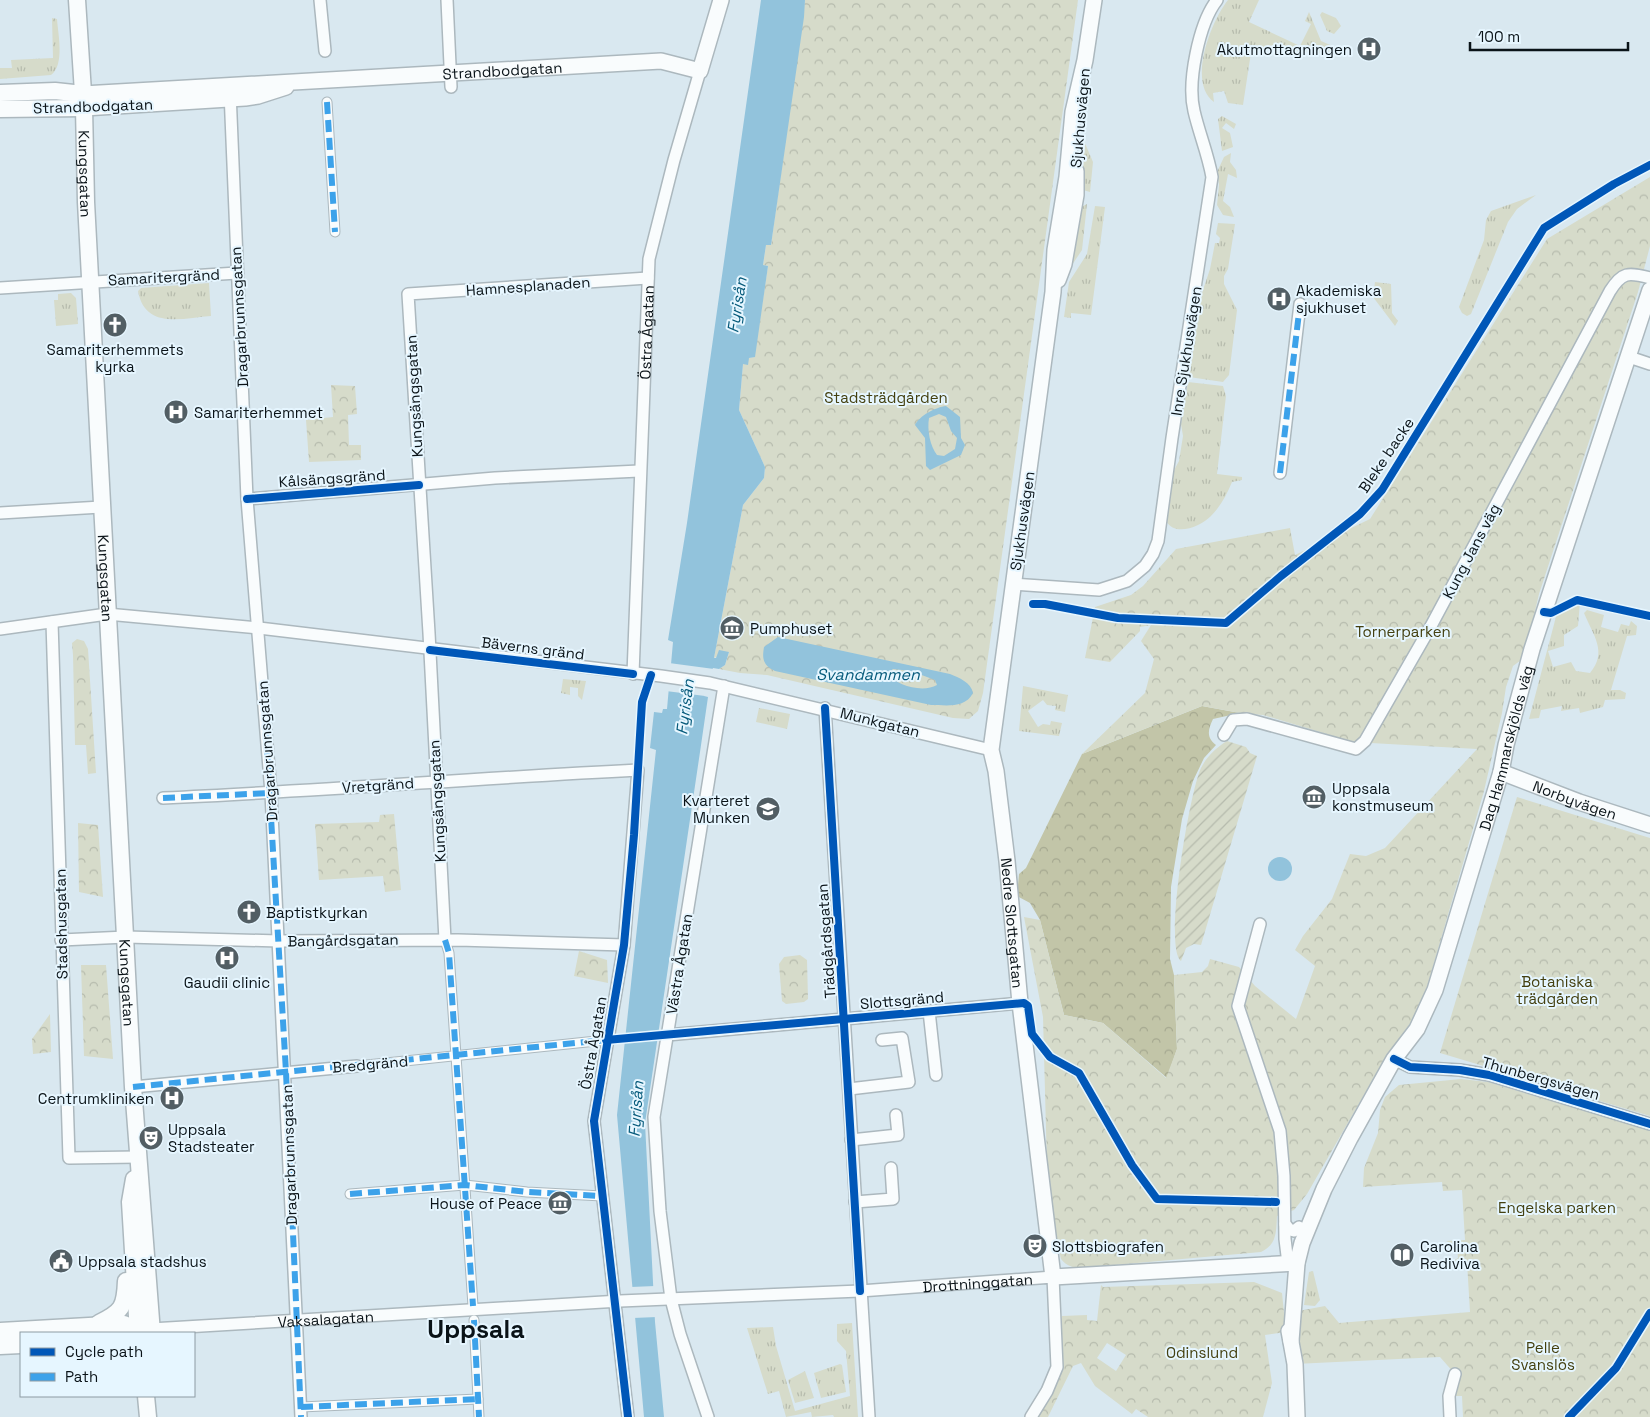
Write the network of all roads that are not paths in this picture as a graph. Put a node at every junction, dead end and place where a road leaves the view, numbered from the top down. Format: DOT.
graph roads {
  1 [pos="77,0"];
  2 [pos="320,0"];
  3 [pos="447,0"];
  4 [pos="721,0"];
  5 [pos="1094,0"];
  6 [pos="1216,0"];
  7 [pos="325,52"];
  8 [pos="700,72"];
  9 [pos="451,80"];
  10 [pos="230,92"];
  11 [pos="0,94"];
  12 [pos="84,101"];
  13 [pos="326,102"];
  14 [pos="0,109"];
  15 [pos="335,232"];
  16 [pos="237,272"];
  17 [pos="648,278"];
  18 [pos="1650,278"];
  19 [pos="91,281"];
  20 [pos="0,288"];
  21 [pos="1650,290"];
  22 [pos="408,294"];
  23 [pos="1300,304"];
  24 [pos="1629,357"];
  25 [pos="1650,364"];
  26 [pos="640,470"];
  27 [pos="1280,473"];
  28 [pos="420,485"];
  29 [pos="247,499"];
  30 [pos="102,507"];
  31 [pos="0,513"];
  32 [pos="1013,584"];
  33 [pos="107,614"];
  34 [pos="52,622"];
  35 [pos="0,628"];
  36 [pos="259,628"];
  37 [pos="430,650"];
  38 [pos="633,674"];
  39 [pos="656,676"];
  40 [pos="724,686"];
  41 [pos="825,708"];
  42 [pos="1224,735"];
  43 [pos="991,750"];
  44 [pos="638,770"];
  45 [pos="1501,772"];
  46 [pos="441,781"];
  47 [pos="271,793"];
  48 [pos="163,798"];
  49 [pos="1650,825"];
  50 [pos="1260,924"];
  51 [pos="126,937"];
  52 [pos="61,940"];
  53 [pos="445,940"];
  54 [pos="279,941"];
  55 [pos="624,945"];
  56 [pos="1020,1003"];
  57 [pos="929,1011"];
  58 [pos="845,1019"];
  59 [pos="667,1035"];
  60 [pos="606,1040"];
  61 [pos="882,1040"];
  62 [pos="457,1056"];
  63 [pos="1394,1059"];
  64 [pos="357,1066"];
  65 [pos="286,1072"];
  66 [pos="936,1075"];
  67 [pos="134,1087"];
  68 [pos="849,1089"];
  69 [pos="896,1116"];
  70 [pos="1650,1124"];
  71 [pos="851,1140"];
  72 [pos="138,1157"];
  73 [pos="891,1168"];
  74 [pos="465,1185"];
  75 [pos="1324,1190"];
  76 [pos="350,1194"];
  77 [pos="602,1196"];
  78 [pos="130,1202"];
  79 [pos="855,1202"];
  80 [pos="1292,1226"];
  81 [pos="1293,1264"];
  82 [pos="1052,1277"];
  83 [pos="860,1291"];
  84 [pos="671,1299"];
  85 [pos="614,1301"];
  86 [pos="473,1306"];
  87 [pos="296,1320"];
  88 [pos="474,1320"];
  89 [pos="94,1325"];
  90 [pos="0,1331"];
  91 [pos="142,1332"];
  92 [pos="20,1345"];
  93 [pos="0,1346"];
  94 [pos="1455,1374"];
  95 [pos="146,1397"];
  96 [pos="154,1397"];
  97 [pos="478,1399"];
  98 [pos="301,1412"];
  99 [pos="148,1417"];
  100 [pos="154,1417"];
  101 [pos="480,1417"];
  102 [pos="628,1417"];
  103 [pos="708,1417"];
  104 [pos="869,1417"];
  105 [pos="1031,1417"];
  106 [pos="1297,1417"];
  107 [pos="1450,1417"];
  1 -- 12 [label="main road, Kungsgatan"];
  2 -- 7 [label="street"];
  3 -- 9 [label="street"];
  4 -- 8 [label="street, Östra Ågatan"];
  5 -- 32 [label="street, Sjukhusvägen"];
  6 -- 32 [label="street, Inre Sjukhusvägen"];
  8 -- 9 [label="street, Strandbodgatan"];
  8 -- 17 [label="street, Östra Ågatan"];
  9 -- 10 [label="street, Strandbodgatan"];
  10 -- 12 [label="street, Strandbodgatan"];
  10 -- 16 [label="street, Dragarbrunnsgatan"];
  11 -- 12 [label="main road, Strandbodgatan"];
  12 -- 14 [label="main road, Strandbodgatan"];
  12 -- 19 [label="main road, Kungsgatan"];
  13 -- 15 [label="street"];
  16 -- 19 [label="street, Samaritergränd"];
  16 -- 29 [label="street, Dragarbrunnsgatan"];
  17 -- 22 [label="street, Hamnesplanaden"];
  17 -- 26 [label="street, Östra Ågatan"];
  18 -- 42 [label="street, Kung Jans väg"];
  19 -- 20 [label="street, Samaritergränd"];
  19 -- 30 [label="main road, Kungsgatan"];
  21 -- 24 [label="street, Dag Hammarskjölds väg"];
  22 -- 28 [label="street, Kungsängsgatan"];
  23 -- 27 [label="street"];
  24 -- 25 [label="street"];
  24 -- 45 [label="street, Dag Hammarskjölds väg"];
  26 -- 28 [label="street, Kålsängsgränd"];
  26 -- 38 [label="street, Östra Ågatan"];
  28 -- 29 [label="street, Kålsängsgränd"];
  28 -- 37 [label="street, Kungsängsgatan"];
  29 -- 36 [label="street, Dragarbrunnsgatan"];
  30 -- 31 [label="street"];
  30 -- 33 [label="main road, Kungsgatan"];
  32 -- 43 [label="street, Sjukhusvägen"];
  33 -- 34 [label="street, Bäverns gränd"];
  33 -- 36 [label="street, Bäverns gränd"];
  33 -- 51 [label="main road, Kungsgatan"];
  34 -- 35 [label="street, Bäverns gränd"];
  34 -- 52 [label="street, Stadshusgatan"];
  36 -- 37 [label="street, Bäverns gränd"];
  36 -- 47 [label="street, Dragarbrunnsgatan"];
  37 -- 38 [label="street, Bäverns gränd"];
  37 -- 46 [label="street, Kungsängsgatan"];
  38 -- 39 [label="street, Bäverns gränd"];
  39 -- 40 [label="street, Munkgatan"];
  40 -- 41 [label="street, Munkgatan"];
  40 -- 59 [label="street, Västra Ågatan"];
  41 -- 43 [label="street, Munkgatan"];
  41 -- 58 [label="street, Trädgårdsgatan"];
  43 -- 56 [label="street, Nedre Slottsgatan"];
  44 -- 46 [label="street, Vretgränd"];
  44 -- 55 [label="street, Östra Ågatan"];
  45 -- 49 [label="street, Norbyvägen"];
  45 -- 63 [label="street, Dag Hammarskjölds väg"];
  46 -- 47 [label="street, Vretgränd"];
  46 -- 53 [label="street, Kungsängsgatan"];
  47 -- 48 [label="street, Vretgränd"];
  47 -- 54 [label="street, Dragarbrunnsgatan"];
  50 -- 80 [label="street"];
  51 -- 52 [label="street, Bangårdsgatan"];
  51 -- 54 [label="street, Bangårdsgatan"];
  51 -- 67 [label="main road, Kungsgatan"];
  52 -- 72 [label="street, Stadshusgatan"];
  53 -- 54 [label="street, Bangårdsgatan"];
  53 -- 55 [label="street, Bangårdsgatan"];
  53 -- 62 [label="street, Kungsängsgatan"];
  54 -- 65 [label="street, Dragarbrunnsgatan"];
  55 -- 60 [label="street, Östra Ågatan"];
  56 -- 57 [label="street, Slottsgränd"];
  56 -- 82 [label="street, Nedre Slottsgatan"];
  57 -- 58 [label="street, Slottsgränd"];
  57 -- 66 [label="street"];
  58 -- 59 [label="street, Slottsgränd"];
  58 -- 68 [label="street, Trädgårdsgatan"];
  59 -- 84 [label="street, Västra Ågatan"];
  60 -- 62 [label="street, Bredgränd"];
  60 -- 77 [label="street, Östra Ågatan"];
  61 -- 68 [label="street"];
  62 -- 64 [label="street, Bredgränd"];
  62 -- 74 [label="street, Kungsängsgatan"];
  63 -- 70 [label="street, Thunbergsvägen"];
  63 -- 75 [label="street, Dag Hammarskjölds väg"];
  64 -- 65 [label="street, Bredgränd"];
  65 -- 67 [label="street, Bredgränd"];
  65 -- 87 [label="street, Dragarbrunnsgatan"];
  67 -- 72 [label="main road, Kungsgatan"];
  68 -- 71 [label="street, Trädgårdsgatan"];
  69 -- 71 [label="street"];
  71 -- 79 [label="street, Trädgårdsgatan"];
  72 -- 78 [label="main road, Kungsgatan"];
  72 -- 91 [label="main road, Kungsgatan"];
  73 -- 79 [label="street"];
  74 -- 76 [label="street"];
  74 -- 77 [label="street"];
  74 -- 86 [label="street, Kungsängsgatan"];
  75 -- 80 [label="street, Dag Hammarskjölds väg"];
  75 -- 81 [label="street, Dag Hammarskjölds väg"];
  77 -- 85 [label="street, Östra Ågatan"];
  78 -- 89 [label="main road"];
  78 -- 91 [label="main road, Kungsgatan"];
  79 -- 83 [label="street, Trädgårdsgatan"];
  80 -- 81 [label="street, Dag Hammarskjölds väg"];
  81 -- 82 [label="street, Drottninggatan"];
  81 -- 106 [label="street"];
  82 -- 83 [label="street, Drottninggatan"];
  82 -- 105 [label="street"];
  83 -- 84 [label="street, Drottninggatan"];
  83 -- 104 [label="street, Trädgårdsgatan"];
  84 -- 85 [label="street, Drottninggatan"];
  84 -- 103 [label="street, Västra Ågatan"];
  85 -- 87 [label="street, Vaksalagatan"];
  85 -- 102 [label="street, Östra Ågatan"];
  87 -- 91 [label="street, Vaksalagatan"];
  87 -- 98 [label="street, Dragarbrunnsgatan"];
  88 -- 97 [label="street"];
  89 -- 90 [label="main road, Vaksalagatan"];
  89 -- 91 [label="main road, Vaksalagatan"];
  92 -- 93 [label="main road"];
  94 -- 107 [label="street"];
  95 -- 99 [label="main road"];
  96 -- 100 [label="main road"];
  97 -- 98 [label="street"];
  97 -- 101 [label="street"];
}
